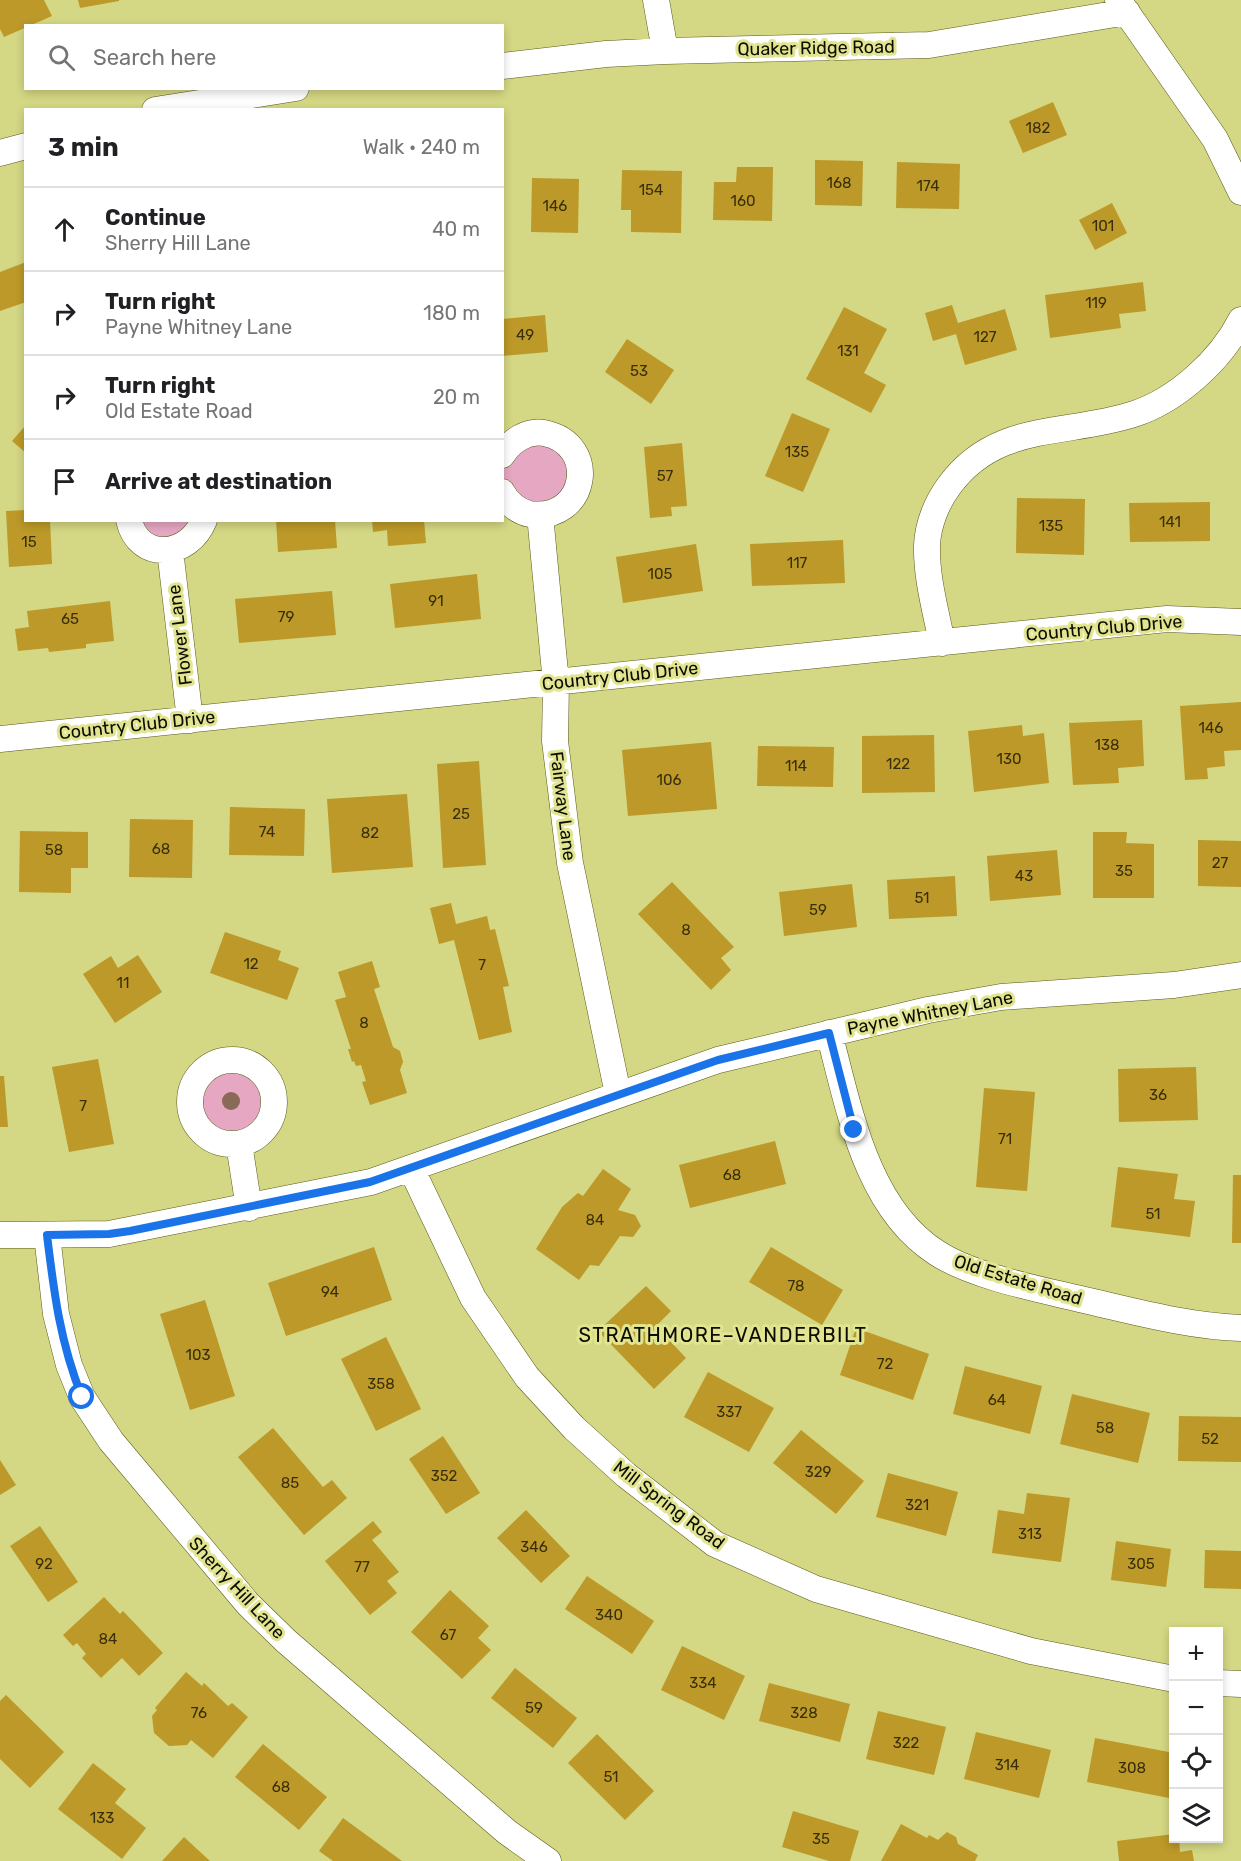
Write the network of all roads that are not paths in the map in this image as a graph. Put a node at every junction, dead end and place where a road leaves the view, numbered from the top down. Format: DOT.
graph roads {
  1 [pos="656,0"];
  2 [pos="1122,6"];
  3 [pos="665,51"];
  4 [pos="504,66"];
  5 [pos="283,90"];
  6 [pos="168,108"];
  7 [pos="24,147"];
  8 [pos="0,153"];
  9 [pos="1241,192"];
  10 [pos="1241,320"];
  11 [pos="504,453"];
  12 [pos="504,494"];
  13 [pos="540,515"];
  14 [pos="130,522"];
  15 [pos="203,522"];
  16 [pos="170,550"];
  17 [pos="1241,622"];
  18 [pos="942,643"];
  19 [pos="556,683"];
  20 [pos="190,720"];
  21 [pos="0,739"];
  22 [pos="1241,975"];
  23 [pos="829,1033"];
  24 [pos="618,1094"];
  25 [pos="239,1144"];
  26 [pos="411,1167"];
  27 [pos="249,1208"];
  28 [pos="0,1235"];
  29 [pos="47,1235"];
  30 [pos="1241,1328"];
  31 [pos="1169,1678"];
  32 [pos="1223,1683"];
  33 [pos="1241,1684"];
  34 [pos="548,1861"];
  1 -- 3 [label="street"];
  2 -- 3 [label="street, Quaker Ridge Road"];
  2 -- 9 [label="street"];
  3 -- 4 [label="street, Quaker Ridge Road"];
  5 -- 6 [label="street"];
  7 -- 8 [label="street"];
  10 -- 18 [label="street"];
  11 -- 13 [label="street"];
  12 -- 13 [label="street"];
  13 -- 19 [label="street, Fairway Lane"];
  14 -- 16 [label="street"];
  15 -- 16 [label="street"];
  16 -- 20 [label="street, Flower Lane"];
  17 -- 18 [label="street, Country Club Drive"];
  18 -- 19 [label="street, Country Club Drive"];
  19 -- 20 [label="street, Country Club Drive"];
  19 -- 24 [label="street, Fairway Lane"];
  20 -- 21 [label="street, Country Club Drive"];
  22 -- 23 [label="street, Payne Whitney Lane"];
  23 -- 24 [label="street, Payne Whitney Lane"];
  23 -- 30 [label="street, Old Estate Road"];
  24 -- 26 [label="street, Payne Whitney Lane"];
  25 -- 27 [label="street"];
  26 -- 27 [label="street, Payne Whitney Lane"];
  26 -- 31 [label="street, Mill Spring Road"];
  27 -- 29 [label="street, Payne Whitney Lane"];
  28 -- 29 [label="street, Payne Whitney Lane"];
  29 -- 34 [label="street, Sherry Hill Lane"];
  32 -- 33 [label="street"];
}
